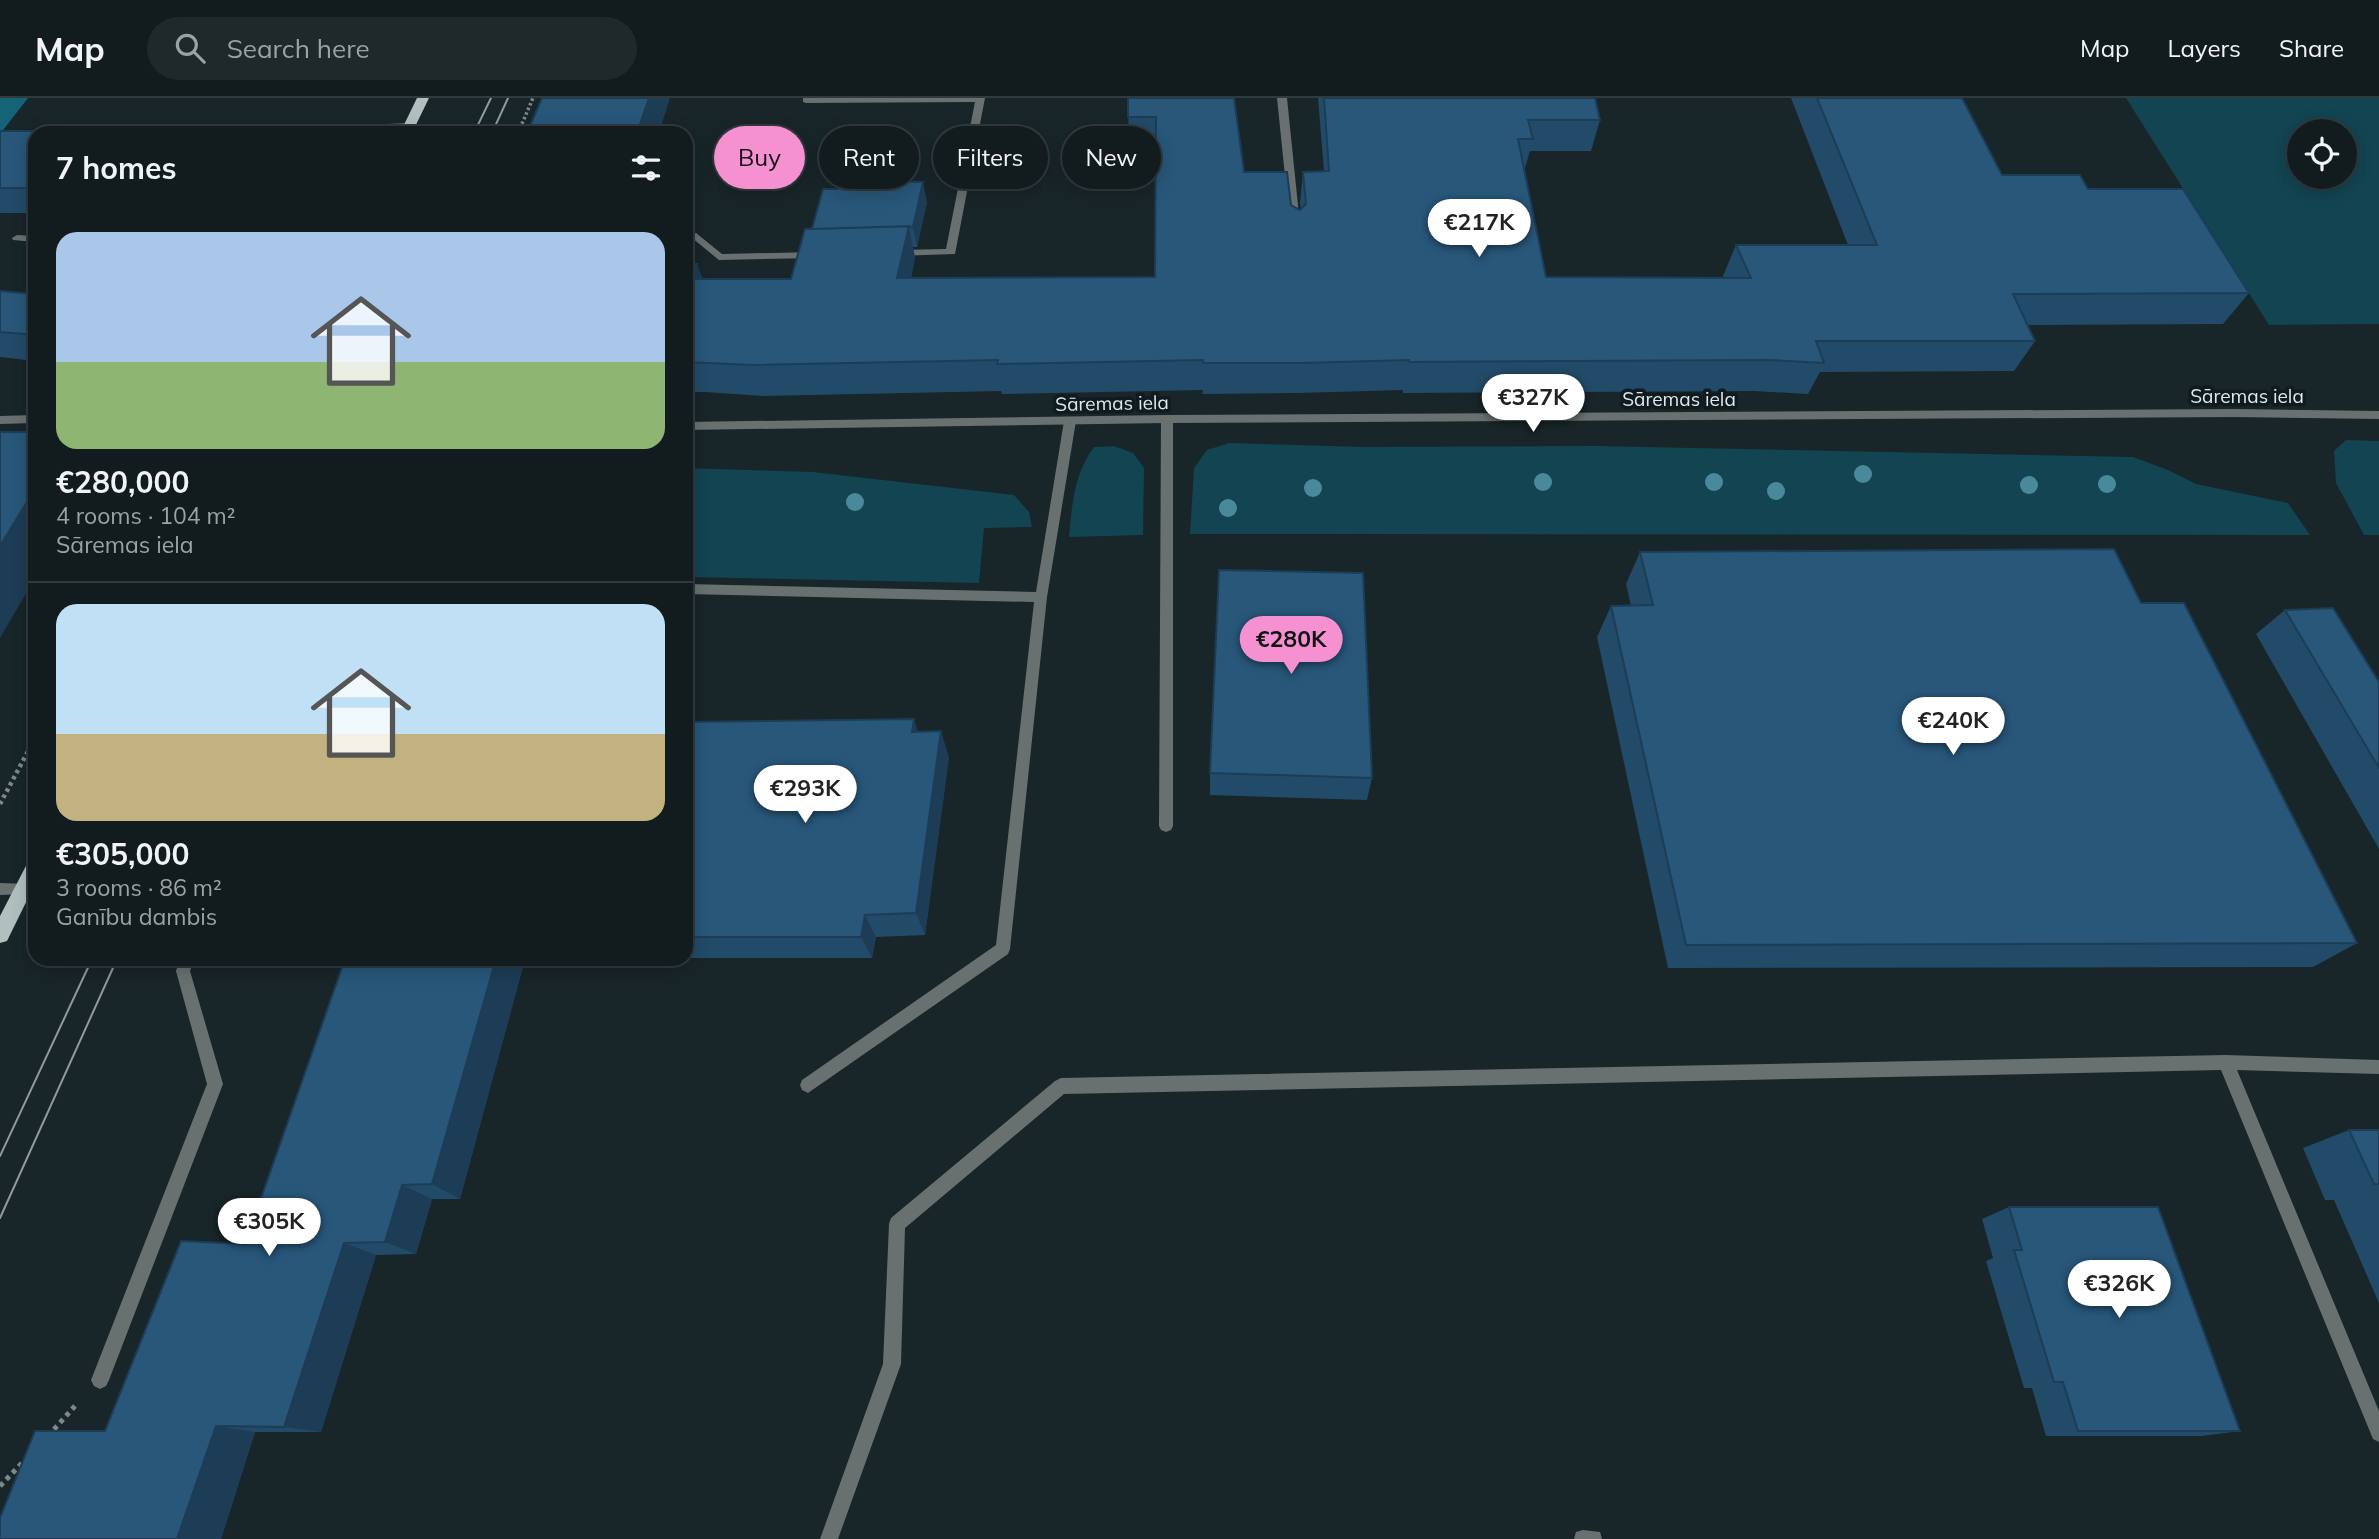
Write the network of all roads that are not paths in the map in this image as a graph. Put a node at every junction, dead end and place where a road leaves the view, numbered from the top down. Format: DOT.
graph roads {
  1 [pos="424,98"];
  2 [pos="1282,98"];
  3 [pos="980,99"];
  4 [pos="806,100"];
  5 [pos="410,126"];
  6 [pos="696,236"];
  7 [pos="1296,236"];
  8 [pos="17,238"];
  9 [pos="28,239"];
  10 [pos="883,253"];
  11 [pos="829,255"];
  12 [pos="2379,415"];
  13 [pos="28,419"];
  14 [pos="1167,419"];
  15 [pos="0,420"];
  16 [pos="1070,421"];
  17 [pos="693,426"];
  18 [pos="693,589"];
  19 [pos="1041,597"];
  20 [pos="1166,826"];
  21 [pos="28,879"];
  22 [pos="0,889"];
  23 [pos="23,889"];
  24 [pos="0,935"];
  25 [pos="185,966"];
  26 [pos="2226,1062"];
  27 [pos="2379,1067"];
  28 [pos="808,1085"];
  29 [pos="100,1380"];
  30 [pos="2379,1433"];
  31 [pos="829,1539"];
  32 [pos="1583,1539"];
  33 [pos="1593,1539"];
  1 -- 5 [label="main road"];
  2 -- 7 [label="street"];
  3 -- 4 [label="street"];
  3 -- 10 [label="street"];
  6 -- 11 [label="street"];
  8 -- 9 [label="street"];
  12 -- 14 [label="street, Sāremas iela"];
  13 -- 15 [label="street"];
  14 -- 16 [label="street, Sāremas iela"];
  14 -- 20 [label="street"];
  16 -- 17 [label="street, Sāremas iela"];
  16 -- 19 [label="street"];
  18 -- 19 [label="street"];
  19 -- 28 [label="street"];
  21 -- 23 [label="main road"];
  22 -- 23 [label="street"];
  23 -- 24 [label="main road"];
  25 -- 29 [label="street"];
  26 -- 27 [label="street"];
  26 -- 30 [label="street"];
  26 -- 31 [label="street"];
  32 -- 33 [label="street"];
}
